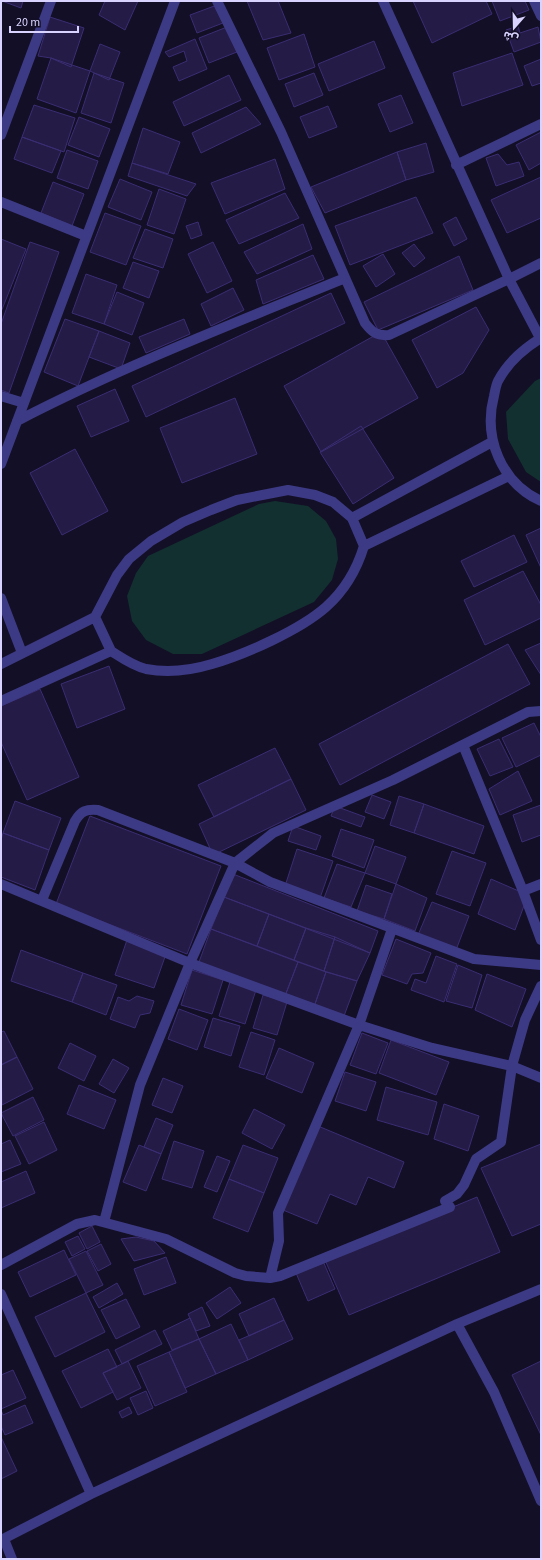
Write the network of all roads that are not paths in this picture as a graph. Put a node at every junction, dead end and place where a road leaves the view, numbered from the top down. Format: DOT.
graph roads {
  1 [pos="51,1"];
  2 [pos="175,1"];
  3 [pos="217,1"];
  4 [pos="383,1"];
  5 [pos="534,1"];
  6 [pos="541,16"];
  7 [pos="541,124"];
  8 [pos="1,136"];
  9 [pos="456,165"];
  10 [pos="1,202"];
  11 [pos="86,236"];
  12 [pos="541,263"];
  13 [pos="345,278"];
  14 [pos="509,279"];
  15 [pos="541,338"];
  16 [pos="1,396"];
  17 [pos="24,403"];
  18 [pos="17,421"];
  19 [pos="492,442"];
  20 [pos="1,464"];
  21 [pos="509,476"];
  22 [pos="541,501"];
  23 [pos="352,518"];
  24 [pos="364,546"];
  25 [pos="1,598"];
  26 [pos="96,617"];
  27 [pos="111,651"];
  28 [pos="22,654"];
  29 [pos="1,664"];
  30 [pos="1,701"];
  31 [pos="541,711"];
  32 [pos="463,744"];
  33 [pos="234,863"];
  34 [pos="1,884"];
  35 [pos="541,884"];
  36 [pos="524,892"];
  37 [pos="42,900"];
  38 [pos="392,929"];
  39 [pos="541,940"];
  40 [pos="190,963"];
  41 [pos="541,965"];
  42 [pos="541,986"];
  43 [pos="359,1024"];
  44 [pos="512,1066"];
  45 [pos="541,1078"];
  46 [pos="104,1222"];
  47 [pos="1,1264"];
  48 [pos="270,1278"];
  49 [pos="541,1289"];
  50 [pos="1,1294"];
  51 [pos="457,1324"];
  52 [pos="91,1494"];
  53 [pos="539,1495"];
  54 [pos="2,1540"];
  55 [pos="12,1559"];
  1 -- 8 [label="street"];
  2 -- 11 [label="street"];
  3 -- 13 [label="street"];
  4 -- 9 [label="street"];
  5 -- 6 [label="street"];
  7 -- 9 [label="street"];
  9 -- 14 [label="street"];
  10 -- 11 [label="street"];
  11 -- 17 [label="street"];
  12 -- 14 [label="street"];
  13 -- 14 [label="street"];
  13 -- 18 [label="street"];
  14 -- 15 [label="street"];
  15 -- 19 [label="street"];
  16 -- 17 [label="street"];
  17 -- 18 [label="street"];
  18 -- 20 [label="street"];
  19 -- 21 [label="street"];
  19 -- 23 [label="street"];
  21 -- 22 [label="street"];
  21 -- 24 [label="street"];
  23 -- 24 [label="street"];
  23 -- 26 [label="street"];
  24 -- 27 [label="street"];
  25 -- 28 [label="street"];
  26 -- 27 [label="street"];
  26 -- 28 [label="street"];
  27 -- 30 [label="street"];
  28 -- 29 [label="street"];
  31 -- 32 [label="street"];
  32 -- 33 [label="street"];
  32 -- 36 [label="street"];
  33 -- 37 [label="street"];
  33 -- 38 [label="street"];
  33 -- 40 [label="street"];
  34 -- 37 [label="street"];
  35 -- 36 [label="street"];
  36 -- 39 [label="street"];
  37 -- 40 [label="street"];
  38 -- 41 [label="street"];
  38 -- 43 [label="street"];
  40 -- 43 [label="street"];
  40 -- 46 [label="street"];
  42 -- 44 [label="street"];
  43 -- 44 [label="street"];
  43 -- 48 [label="street"];
  44 -- 45 [label="street"];
  44 -- 48 [label="street"];
  46 -- 47 [label="street"];
  46 -- 48 [label="street"];
  49 -- 51 [label="street"];
  50 -- 52 [label="street"];
  51 -- 52 [label="street"];
  51 -- 53 [label="street"];
  52 -- 54 [label="street"];
  54 -- 55 [label="street"];
}
